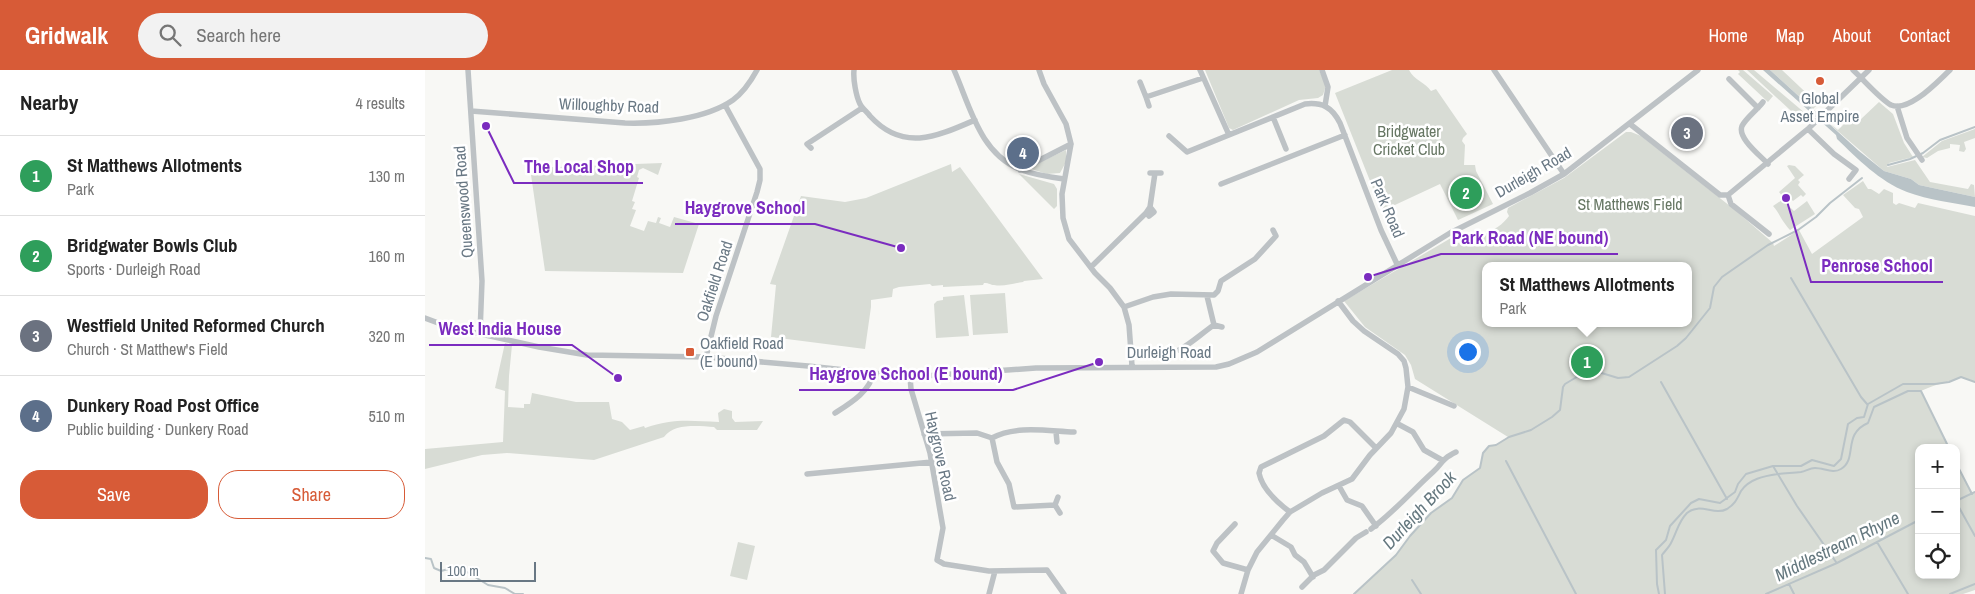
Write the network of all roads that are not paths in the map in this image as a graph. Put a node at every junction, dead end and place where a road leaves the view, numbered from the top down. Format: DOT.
graph roads {
  1 [pos="468,70"];
  2 [pos="757,70"];
  3 [pos="854,70"];
  4 [pos="955,70"];
  5 [pos="1039,70"];
  6 [pos="1200,70"];
  7 [pos="1322,70"];
  8 [pos="1494,70"];
  9 [pos="1698,70"];
  10 [pos="1853,70"];
  11 [pos="1869,70"];
  12 [pos="1949,70"];
  13 [pos="1203,78"];
  14 [pos="1861,78"];
  15 [pos="1729,79"];
  16 [pos="1140,82"];
  17 [pos="1146,97"];
  18 [pos="1763,102"];
  19 [pos="725,105"];
  20 [pos="1149,106"];
  21 [pos="1325,106"];
  22 [pos="1897,106"];
  23 [pos="862,108"];
  24 [pos="1758,108"];
  25 [pos="471,111"];
  26 [pos="1273,117"];
  27 [pos="975,120"];
  28 [pos="1630,124"];
  29 [pos="1808,129"];
  30 [pos="1345,134"];
  31 [pos="1229,135"];
  32 [pos="1169,136"];
  33 [pos="1071,144"];
  34 [pos="811,148"];
  35 [pos="1286,149"];
  36 [pos="1922,160"];
  37 [pos="1768,164"];
  38 [pos="1020,170"];
  39 [pos="1155,173"];
  40 [pos="1563,174"];
  41 [pos="1849,178"];
  42 [pos="1064,179"];
  43 [pos="1221,184"];
  44 [pos="1729,196"];
  45 [pos="1150,207"];
  46 [pos="1149,216"];
  47 [pos="1273,230"];
  48 [pos="1769,234"];
  49 [pos="1397,264"];
  50 [pos="1091,267"];
  51 [pos="1207,296"];
  52 [pos="1338,301"];
  53 [pos="1124,307"];
  54 [pos="425,318"];
  55 [pos="1214,325"];
  56 [pos="1222,327"];
  57 [pos="480,333"];
  58 [pos="1179,350"];
  59 [pos="706,357"];
  60 [pos="1132,366"];
  61 [pos="873,373"];
  62 [pos="910,377"];
  63 [pos="1408,387"];
  64 [pos="1454,406"];
  65 [pos="835,413"];
  66 [pos="1398,424"];
  67 [pos="1056,432"];
  68 [pos="1073,432"];
  69 [pos="924,434"];
  70 [pos="992,438"];
  71 [pos="1057,442"];
  72 [pos="1376,448"];
  73 [pos="1457,452"];
  74 [pos="1442,460"];
  75 [pos="932,462"];
  76 [pos="807,474"];
  77 [pos="1339,486"];
  78 [pos="1058,496"];
  79 [pos="1055,505"];
  80 [pos="1014,507"];
  81 [pos="1291,512"];
  82 [pos="1060,513"];
  83 [pos="1015,516"];
  84 [pos="1235,524"];
  85 [pos="1371,529"];
  86 [pos="1271,535"];
  87 [pos="1213,550"];
  88 [pos="1206,556"];
  89 [pos="1248,570"];
  90 [pos="995,571"];
  91 [pos="1313,577"];
  92 [pos="1302,587"];
  93 [pos="989,594"];
  94 [pos="1064,594"];
  95 [pos="1241,594"];
  1 -- 25 [label="street, Queenswood Road"];
  2 -- 19 [label="street, Willoughby Road"];
  3 -- 23 [label="street"];
  4 -- 27 [label="street"];
  5 -- 33 [label="street"];
  6 -- 13 [label="street"];
  7 -- 21 [label="street"];
  8 -- 40 [label="street"];
  9 -- 28 [label="street, Durleigh Road"];
  10 -- 14 [label="street"];
  11 -- 14 [label="street"];
  12 -- 22 [label="street"];
  13 -- 17 [label="street"];
  13 -- 31 [label="street"];
  14 -- 22 [label="street"];
  14 -- 29 [label="street"];
  15 -- 24 [label="street"];
  16 -- 17 [label="street"];
  17 -- 20 [label="street"];
  18 -- 24 [label="street"];
  19 -- 25 [label="street, Willoughby Road"];
  19 -- 59 [label="street, Oakfield Road"];
  21 -- 26 [label="street"];
  21 -- 30 [label="street, Park Road"];
  22 -- 36 [label="street"];
  23 -- 27 [label="street"];
  23 -- 34 [label="street"];
  24 -- 37 [label="street"];
  25 -- 57 [label="street, Queenswood Road"];
  26 -- 31 [label="street"];
  26 -- 35 [label="street"];
  27 -- 38 [label="street"];
  28 -- 40 [label="street, Durleigh Road"];
  28 -- 44 [label="street"];
  29 -- 37 [label="street"];
  29 -- 41 [label="street"];
  30 -- 43 [label="street"];
  30 -- 49 [label="street, Park Road"];
  31 -- 32 [label="street"];
  33 -- 38 [label="street"];
  33 -- 42 [label="street"];
  37 -- 44 [label="street"];
  38 -- 42 [label="street"];
  39 -- 45 [label="street"];
  40 -- 49 [label="street, Durleigh Road"];
  42 -- 50 [label="street"];
  44 -- 48 [label="street"];
  45 -- 46 [label="street"];
  45 -- 50 [label="street"];
  47 -- 51 [label="street"];
  49 -- 52 [label="street, Durleigh Road"];
  50 -- 53 [label="street"];
  51 -- 53 [label="street"];
  51 -- 55 [label="street"];
  52 -- 60 [label="street, Durleigh Road"];
  52 -- 63 [label="street"];
  53 -- 60 [label="street"];
  54 -- 57 [label="street, Durleigh Road"];
  55 -- 56 [label="street"];
  55 -- 58 [label="street"];
  57 -- 59 [label="street, Durleigh Road"];
  59 -- 61 [label="street, Durleigh Road"];
  60 -- 62 [label="street, Durleigh Road"];
  61 -- 62 [label="street, Durleigh Road"];
  61 -- 65 [label="street"];
  62 -- 69 [label="street, Haygrove Road"];
  63 -- 64 [label="street"];
  63 -- 66 [label="street"];
  66 -- 72 [label="street"];
  66 -- 74 [label="street"];
  67 -- 68 [label="street"];
  67 -- 70 [label="street"];
  67 -- 71 [label="street"];
  69 -- 70 [label="street"];
  69 -- 75 [label="street, Haygrove Road"];
  70 -- 80 [label="street"];
  72 -- 77 [label="street"];
  72 -- 81 [label="street"];
  73 -- 74 [label="street"];
  74 -- 85 [label="street"];
  75 -- 76 [label="street"];
  75 -- 90 [label="street, Haygrove Road"];
  77 -- 81 [label="street"];
  77 -- 85 [label="street"];
  78 -- 79 [label="street"];
  79 -- 80 [label="street"];
  79 -- 82 [label="street"];
  80 -- 83 [label="street"];
  81 -- 86 [label="street"];
  84 -- 87 [label="street"];
  85 -- 91 [label="street"];
  86 -- 89 [label="street"];
  86 -- 91 [label="street"];
  87 -- 88 [label="street"];
  87 -- 89 [label="street"];
  89 -- 95 [label="street"];
  90 -- 93 [label="street"];
  90 -- 94 [label="street"];
  91 -- 92 [label="street"];
}
